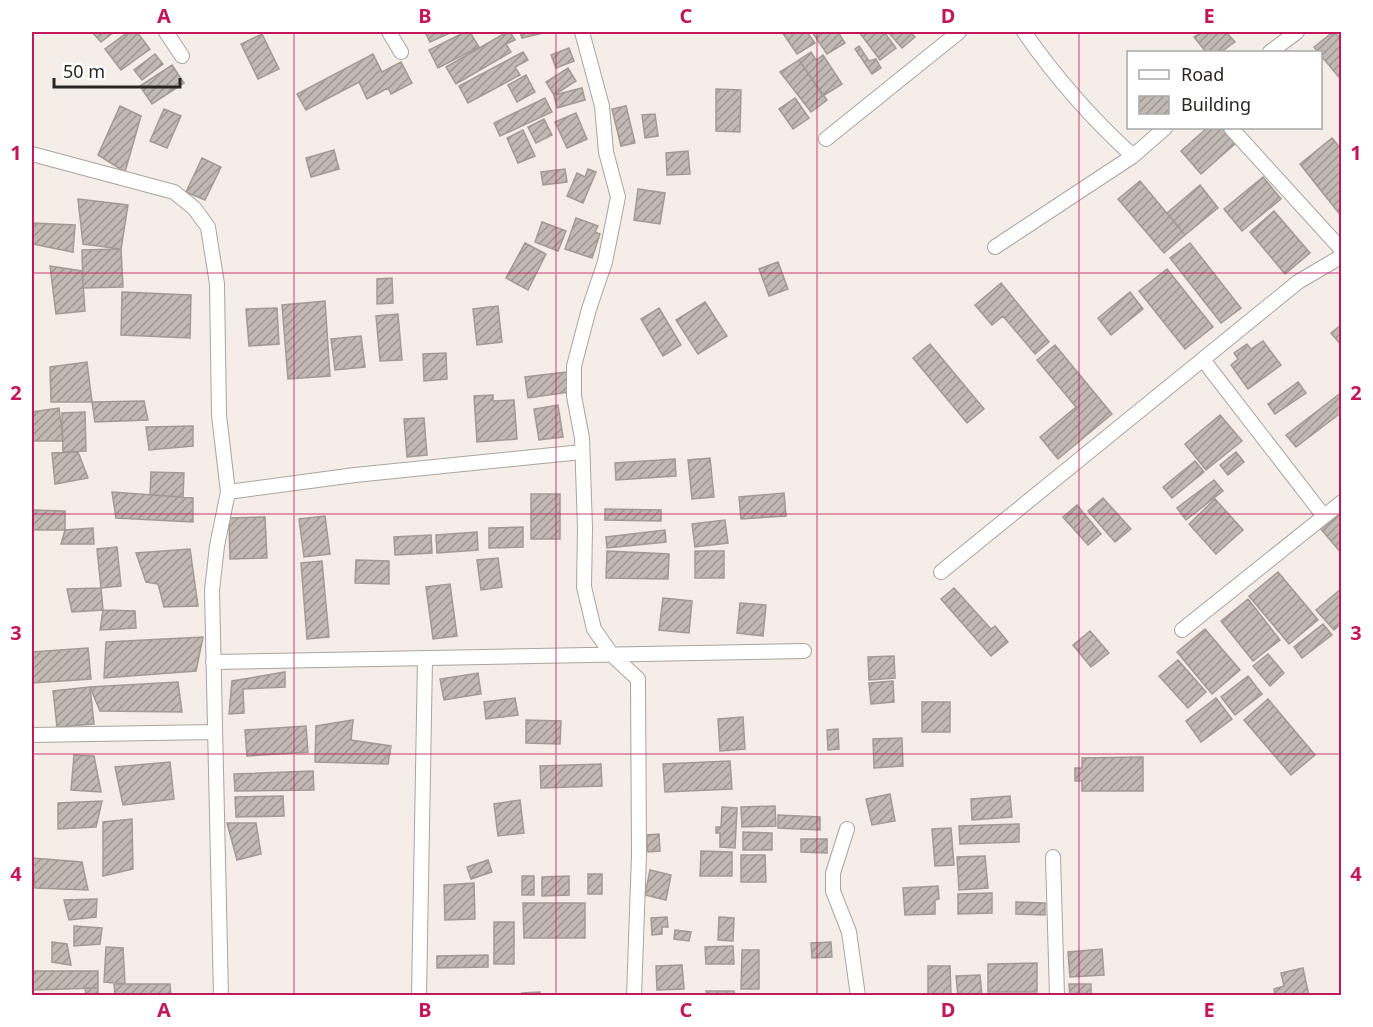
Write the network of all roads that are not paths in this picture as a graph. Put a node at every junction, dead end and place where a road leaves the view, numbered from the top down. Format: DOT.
graph roads {
  1 [pos="166,32"];
  2 [pos="389,32"];
  3 [pos="582,32"];
  4 [pos="958,32"];
  5 [pos="1024,32"];
  6 [pos="1297,32"];
  7 [pos="1271,51"];
  8 [pos="401,52"];
  9 [pos="182,56"];
  10 [pos="1164,129"];
  11 [pos="1232,129"];
  12 [pos="826,139"];
  13 [pos="32,154"];
  14 [pos="1133,156"];
  15 [pos="995,247"];
  16 [pos="1341,250"];
  17 [pos="1341,256"];
  18 [pos="1204,361"];
  19 [pos="582,452"];
  20 [pos="228,492"];
  21 [pos="1341,502"];
  22 [pos="1323,515"];
  23 [pos="941,572"];
  24 [pos="1182,630"];
  25 [pos="804,651"];
  26 [pos="612,655"];
  27 [pos="425,659"];
  28 [pos="213,662"];
  29 [pos="214,732"];
  30 [pos="32,735"];
  31 [pos="847,829"];
  32 [pos="1053,857"];
  33 [pos="220,996"];
  34 [pos="419,996"];
  35 [pos="634,996"];
  36 [pos="858,996"];
  37 [pos="1057,996"];
  1 -- 9 [label="street"];
  2 -- 8 [label="street"];
  3 -- 19 [label="street"];
  4 -- 12 [label="street"];
  5 -- 14 [label="street"];
  6 -- 7 [label="street"];
  10 -- 14 [label="street"];
  11 -- 16 [label="street"];
  13 -- 20 [label="street"];
  14 -- 15 [label="street"];
  17 -- 18 [label="street"];
  18 -- 22 [label="street"];
  18 -- 23 [label="street"];
  19 -- 20 [label="street"];
  19 -- 26 [label="street"];
  20 -- 28 [label="street"];
  21 -- 22 [label="street"];
  22 -- 24 [label="street"];
  25 -- 26 [label="street"];
  26 -- 27 [label="street"];
  26 -- 35 [label="street"];
  27 -- 28 [label="street"];
  27 -- 34 [label="street"];
  28 -- 29 [label="street"];
  29 -- 30 [label="street"];
  29 -- 33 [label="street"];
  31 -- 36 [label="street"];
  32 -- 37 [label="street"];
}
